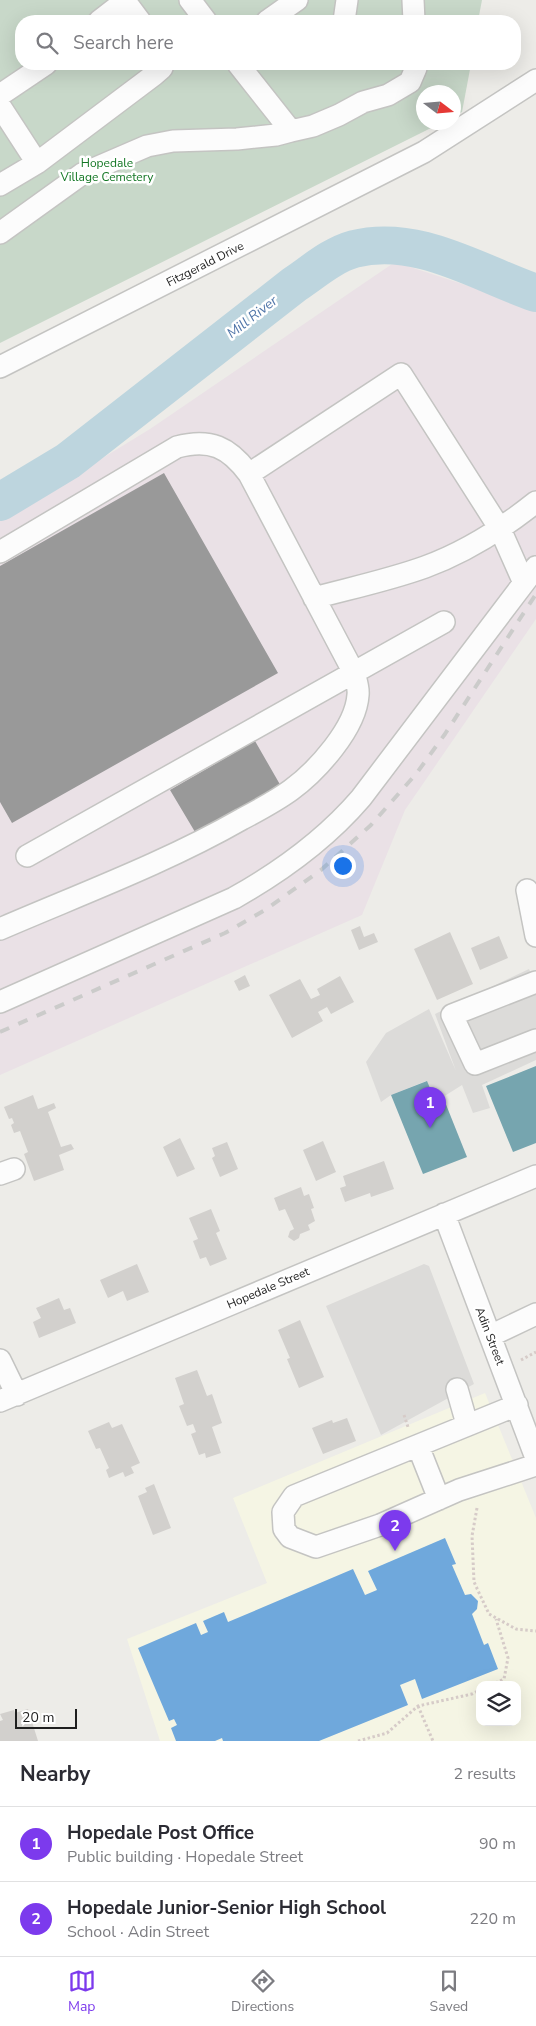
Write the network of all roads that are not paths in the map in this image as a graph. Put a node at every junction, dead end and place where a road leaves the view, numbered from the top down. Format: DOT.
graph roads {
  1 [pos="190,0"];
  2 [pos="297,0"];
  3 [pos="347,0"];
  4 [pos="413,0"];
  5 [pos="126,1"];
  6 [pos="107,15"];
  7 [pos="136,15"];
  8 [pos="201,15"];
  9 [pos="276,15"];
  10 [pos="345,15"];
  11 [pos="414,15"];
  12 [pos="37,70"];
  13 [pos="160,70"];
  14 [pos="243,70"];
  15 [pos="415,70"];
  16 [pos="536,80"];
  17 [pos="0,95"];
  18 [pos="0,106"];
  19 [pos="292,131"];
  20 [pos="37,163"];
  21 [pos="0,185"];
  22 [pos="0,233"];
  23 [pos="0,367"];
  24 [pos="248,474"];
  25 [pos="536,502"];
  26 [pos="500,529"];
  27 [pos="0,552"];
  28 [pos="530,575"];
  29 [pos="314,598"];
  30 [pos="444,622"];
  31 [pos="354,673"];
  32 [pos="28,856"];
  33 [pos="527,890"];
  34 [pos="0,930"];
  35 [pos="536,936"];
  36 [pos="536,982"];
  37 [pos="0,1002"];
  38 [pos="536,1040"];
  39 [pos="536,1176"];
  40 [pos="444,1214"];
  41 [pos="536,1314"];
  42 [pos="490,1336"];
  43 [pos="0,1360"];
  44 [pos="456,1390"];
  45 [pos="8,1398"];
  46 [pos="516,1405"];
  47 [pos="467,1424"];
  48 [pos="418,1446"];
  49 [pos="536,1458"];
  50 [pos="536,1465"];
  51 [pos="440,1499"];
  1 -- 8 [label="street"];
  2 -- 9 [label="street"];
  3 -- 10 [label="street"];
  4 -- 11 [label="street"];
  5 -- 6 [label="street"];
  5 -- 7 [label="street"];
  12 -- 17 [label="street"];
  13 -- 20 [label="street"];
  14 -- 19 [label="street"];
  15 -- 19 [label="street"];
  16 -- 23 [label="street, Fitzgerald Drive"];
  18 -- 20 [label="street"];
  19 -- 22 [label="street"];
  20 -- 21 [label="street"];
  24 -- 26 [label="street"];
  24 -- 27 [label="street"];
  24 -- 29 [label="street"];
  25 -- 26 [label="street"];
  26 -- 28 [label="street"];
  26 -- 29 [label="street"];
  28 -- 37 [label="street"];
  29 -- 31 [label="street"];
  30 -- 31 [label="street"];
  31 -- 32 [label="street"];
  31 -- 34 [label="street"];
  33 -- 35 [label="street"];
  36 -- 38 [label="street"];
  39 -- 40 [label="street, Hopedale Street"];
  40 -- 42 [label="street, Adin Street"];
  40 -- 45 [label="street, Hopedale Street"];
  41 -- 42 [label="street"];
  42 -- 46 [label="street, Adin Street"];
  43 -- 45 [label="street"];
  44 -- 47 [label="street"];
  46 -- 47 [label="street"];
  46 -- 49 [label="street, Adin Street"];
  47 -- 48 [label="street"];
  48 -- 51 [label="street"];
  48 -- 51 [label="street"];
  50 -- 51 [label="street"];
}
